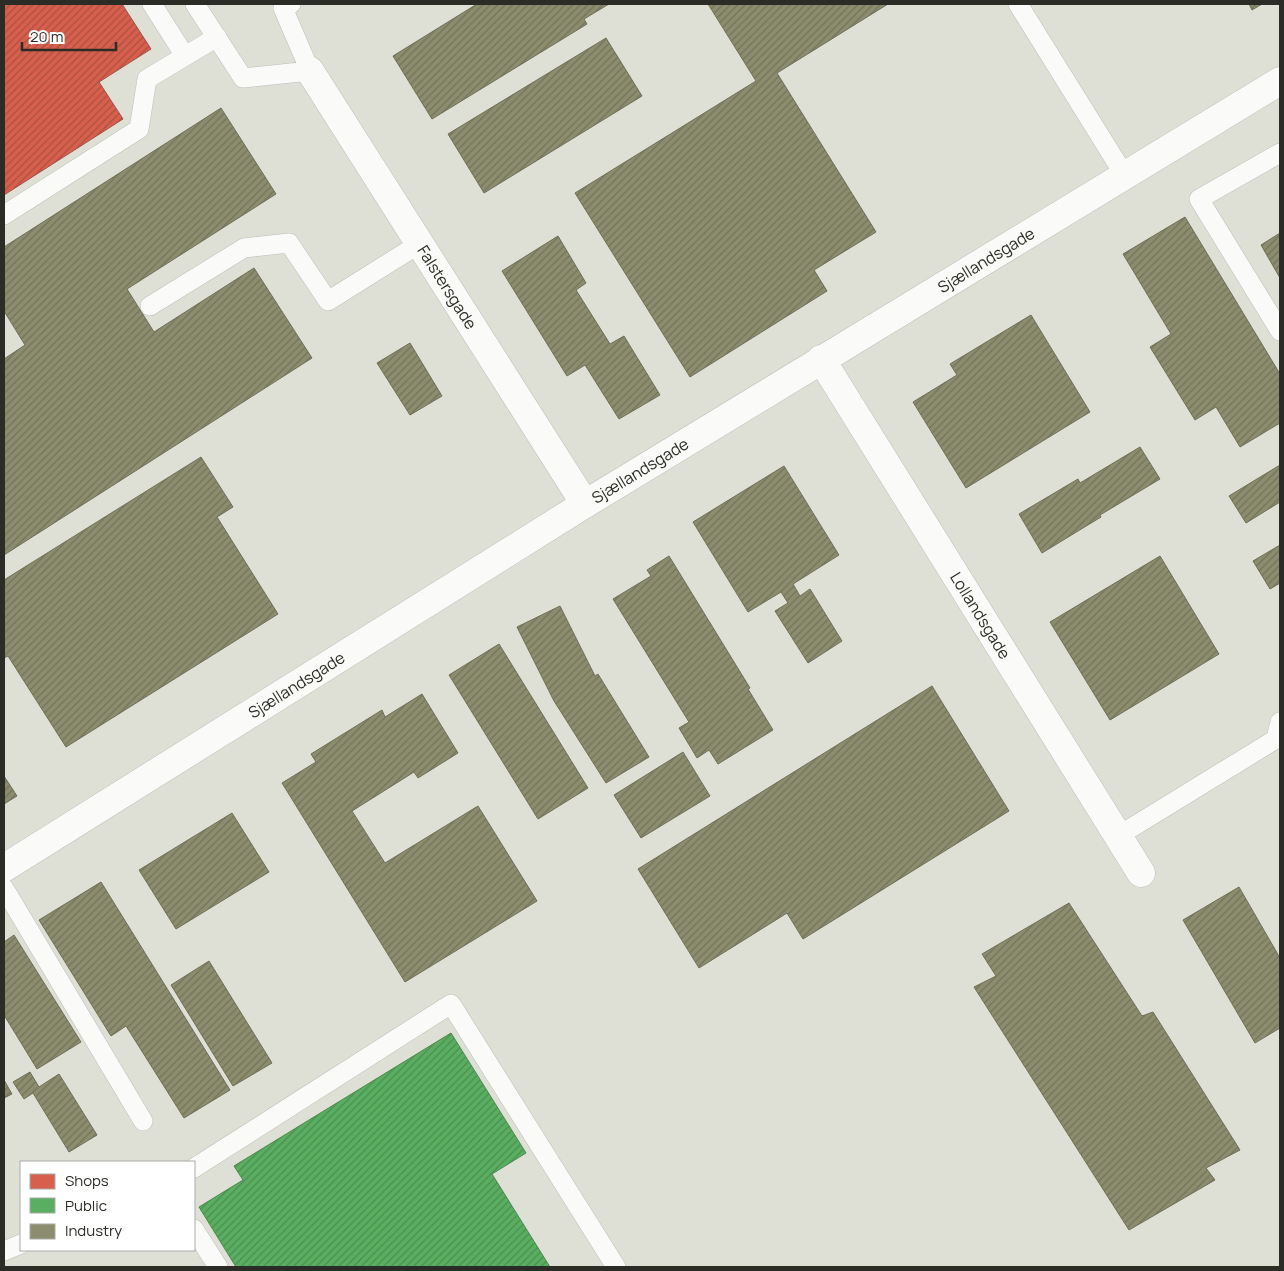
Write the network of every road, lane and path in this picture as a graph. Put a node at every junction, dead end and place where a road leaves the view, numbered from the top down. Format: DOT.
graph roads {
  1 [pos="152,4"];
  2 [pos="196,4"];
  3 [pos="291,4"];
  4 [pos="1018,4"];
  5 [pos="217,37"];
  6 [pos="185,56"];
  7 [pos="310,72"];
  8 [pos="1280,82"];
  9 [pos="1280,153"];
  10 [pos="1124,176"];
  11 [pos="4,215"];
  12 [pos="419,244"];
  13 [pos="150,306"];
  14 [pos="1280,331"];
  15 [pos="821,360"];
  16 [pos="585,504"];
  17 [pos="1280,722"];
  18 [pos="1118,836"];
  19 [pos="4,868"];
  20 [pos="1141,873"];
  21 [pos="4,888"];
  22 [pos="143,1121"];
  23 [pos="195,1167"];
  24 [pos="195,1231"];
  25 [pos="20,1244"];
  26 [pos="4,1251"];
  27 [pos="218,1267"];
  28 [pos="616,1267"];
  1 -- 6 [label="lane"];
  2 -- 5 [label="lane"];
  3 -- 7 [label="lane"];
  4 -- 10 [label="lane"];
  5 -- 6 [label="lane"];
  5 -- 7 [label="lane"];
  6 -- 11 [label="lane"];
  7 -- 12 [label="street, Falstersgade"];
  8 -- 10 [label="street, Sjællandsgade"];
  9 -- 14 [label="lane"];
  10 -- 15 [label="street, Sjællandsgade"];
  12 -- 13 [label="lane"];
  12 -- 16 [label="street, Falstersgade"];
  15 -- 16 [label="street, Sjællandsgade"];
  15 -- 18 [label="street, Lollandsgade"];
  16 -- 19 [label="street, Sjællandsgade"];
  17 -- 18 [label="lane"];
  18 -- 20 [label="street, Lollandsgade"];
  21 -- 22 [label="lane"];
  23 -- 28 [label="lane"];
  24 -- 27 [label="lane"];
  25 -- 26 [label="lane"];
}
